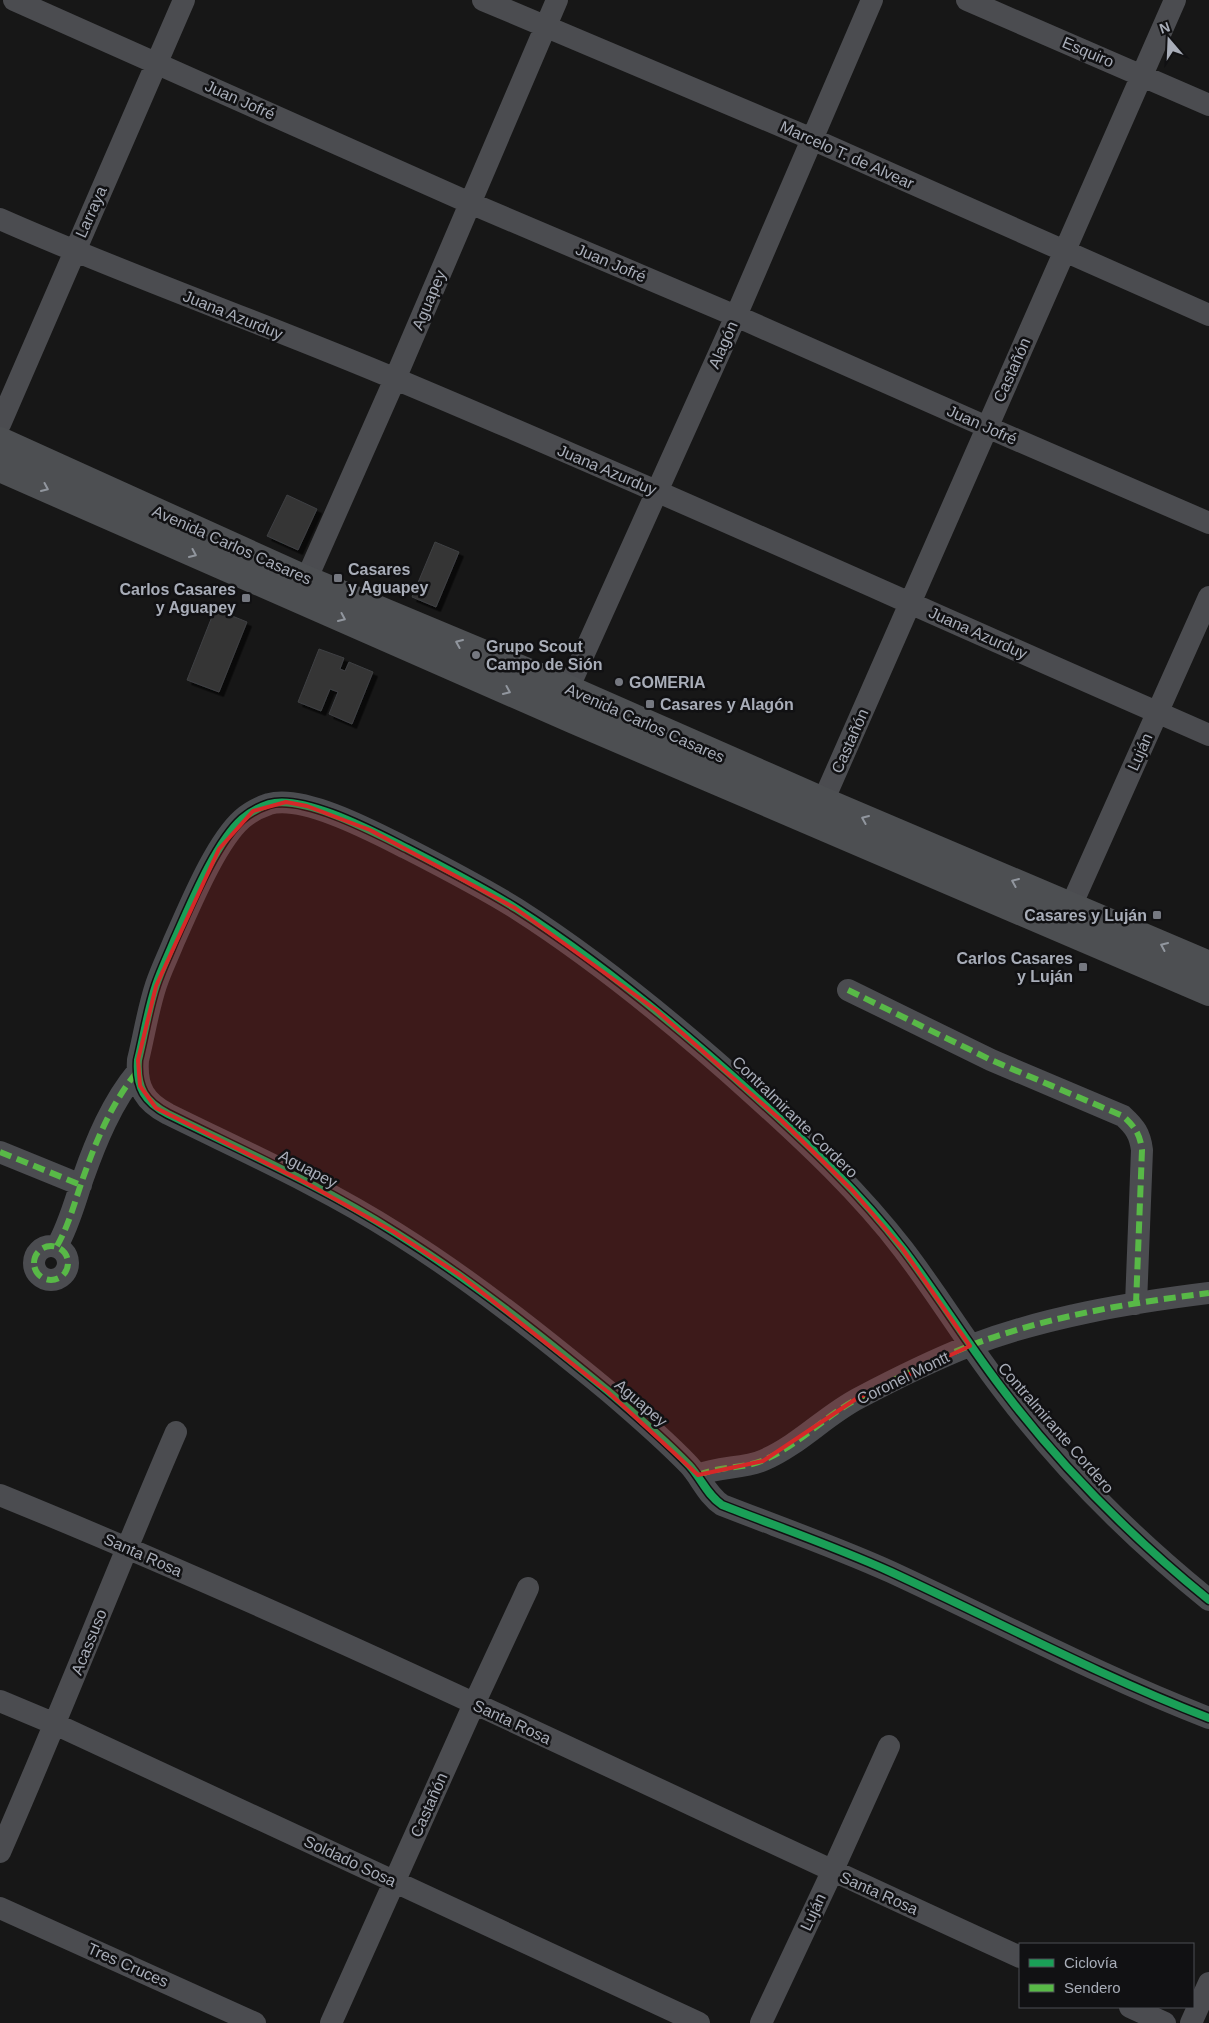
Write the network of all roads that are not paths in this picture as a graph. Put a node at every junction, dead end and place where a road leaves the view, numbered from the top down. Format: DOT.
graph roads {
  1 [pos="14,0"];
  2 [pos="184,0"];
  3 [pos="483,0"];
  4 [pos="558,0"];
  5 [pos="872,0"];
  6 [pos="967,0"];
  7 [pos="1175,0"];
  8 [pos="546,26"];
  9 [pos="157,63"];
  10 [pos="1142,75"];
  11 [pos="1209,105"];
  12 [pos="812,139"];
  13 [pos="470,203"];
  14 [pos="0,219"];
  15 [pos="74,252"];
  16 [pos="1064,252"];
  17 [pos="1209,315"];
  18 [pos="736,316"];
  19 [pos="395,379"];
  20 [pos="0,424"];
  21 [pos="986,428"];
  22 [pos="0,441"];
  23 [pos="0,468"];
  24 [pos="658,491"];
  25 [pos="1209,523"];
  26 [pos="303,589"];
  27 [pos="1209,597"];
  28 [pos="911,604"];
  29 [pos="568,689"];
  30 [pos="1158,712"];
  31 [pos="1209,735"];
  32 [pos="253,811"];
  33 [pos="818,812"];
  34 [pos="1071,906"];
  35 [pos="1209,965"];
  36 [pos="848,990"];
  37 [pos="1209,992"];
  38 [pos="137,1072"];
  39 [pos="0,1152"];
  40 [pos="81,1185"];
  41 [pos="57,1246"];
  42 [pos="1209,1293"];
  43 [pos="1136,1304"];
  44 [pos="970,1346"];
  45 [pos="176,1432"];
  46 [pos="698,1475"];
  47 [pos="0,1495"];
  48 [pos="127,1547"];
  49 [pos="528,1588"];
  50 [pos="1209,1600"];
  51 [pos="0,1701"];
  52 [pos="474,1704"];
  53 [pos="1209,1718"];
  54 [pos="56,1724"];
  55 [pos="889,1746"];
  56 [pos="0,1852"];
  57 [pos="832,1872"];
  58 [pos="395,1882"];
  59 [pos="0,1908"];
  60 [pos="1019,1957"];
  61 [pos="1209,1983"];
  62 [pos="1132,2008"];
  63 [pos="255,2023"];
  64 [pos="331,2023"];
  65 [pos="699,2023"];
  66 [pos="761,2023"];
  67 [pos="1165,2023"];
  68 [pos="1190,2023"];
  1 -- 9 [label="street, Juan Jofré"];
  2 -- 9 [label="street, Larraya"];
  3 -- 8 [label="street, Marcelo T. de Alvear"];
  4 -- 8 [label="street, Aguapey"];
  5 -- 12 [label="street, Alagón"];
  6 -- 10 [label="street, Esquiro"];
  7 -- 10 [label="street, Castañón"];
  8 -- 12 [label="street, Marcelo T. de Alvear"];
  8 -- 13 [label="street, Aguapey"];
  9 -- 13 [label="street, Juan Jofré"];
  9 -- 15 [label="street, Larraya"];
  10 -- 11 [label="street, Esquiro"];
  10 -- 16 [label="street, Castañón"];
  12 -- 16 [label="street, Marcelo T. de Alvear"];
  12 -- 18 [label="street, Alagón"];
  13 -- 18 [label="street, Juan Jofré"];
  13 -- 19 [label="street, Aguapey"];
  14 -- 15 [label="street, Juana Azurduy"];
  15 -- 19 [label="street, Juana Azurduy"];
  15 -- 20 [label="street, Larraya"];
  16 -- 17 [label="street, Marcelo T. de Alvear"];
  16 -- 21 [label="street, Castañón"];
  18 -- 21 [label="street, Juan Jofré"];
  18 -- 24 [label="street, Alagón"];
  19 -- 24 [label="street, Juana Azurduy"];
  19 -- 26 [label="street, Aguapey"];
  21 -- 25 [label="street, Juan Jofré"];
  21 -- 28 [label="street, Castañón"];
  22 -- 26 [label="main road, Avenida Carlos Casares"];
  23 -- 26 [label="main road, Avenida Carlos Casares, one-way"];
  24 -- 28 [label="street, Juana Azurduy"];
  24 -- 29 [label="street, Alagón"];
  29 -- 26 [label="main road, Avenida Carlos Casares, one-way"];
  26 -- 33 [label="main road, Avenida Carlos Casares, one-way"];
  27 -- 30 [label="street, Luján"];
  28 -- 30 [label="street, Juana Azurduy"];
  28 -- 33 [label="street, Castañón"];
  29 -- 33 [label="main road, Avenida Carlos Casares"];
  30 -- 31 [label="street, Juana Azurduy"];
  30 -- 34 [label="street, Luján"];
  32 -- 38 [label="street, Aguapey"];
  32 -- 44 [label="street, Contralmirante Cordero"];
  34 -- 33 [label="main road, Avenida Carlos Casares, one-way"];
  33 -- 37 [label="main road, Avenida Carlos Casares"];
  35 -- 34 [label="main road, Avenida Carlos Casares, one-way"];
  36 -- 43 [label="street"];
  38 -- 40 [label="street"];
  38 -- 46 [label="street, Aguapey"];
  39 -- 40 [label="street"];
  40 -- 41 [label="street"];
  42 -- 43 [label="street, Coronel Montt"];
  43 -- 44 [label="street, Coronel Montt"];
  44 -- 46 [label="street, Coronel Montt"];
  44 -- 50 [label="street, Contralmirante Cordero"];
  45 -- 48 [label="street, Acassuso"];
  46 -- 53 [label="street, Aguapey"];
  47 -- 48 [label="street, Santa Rosa"];
  48 -- 52 [label="street, Santa Rosa"];
  48 -- 54 [label="street, Acassuso"];
  49 -- 52 [label="street, Castañón"];
  51 -- 54 [label="street, Soldado Sosa"];
  52 -- 57 [label="street, Santa Rosa"];
  52 -- 58 [label="street, Castañón"];
  54 -- 56 [label="street, Acassuso"];
  54 -- 58 [label="street, Soldado Sosa"];
  55 -- 57 [label="street, Luján"];
  57 -- 60 [label="street, Santa Rosa"];
  57 -- 66 [label="street, Luján"];
  58 -- 64 [label="street, Castañón"];
  58 -- 65 [label="street, Soldado Sosa"];
  59 -- 63 [label="street, Tres Cruces"];
  61 -- 68 [label="street"];
  62 -- 67 [label="street"];
}
